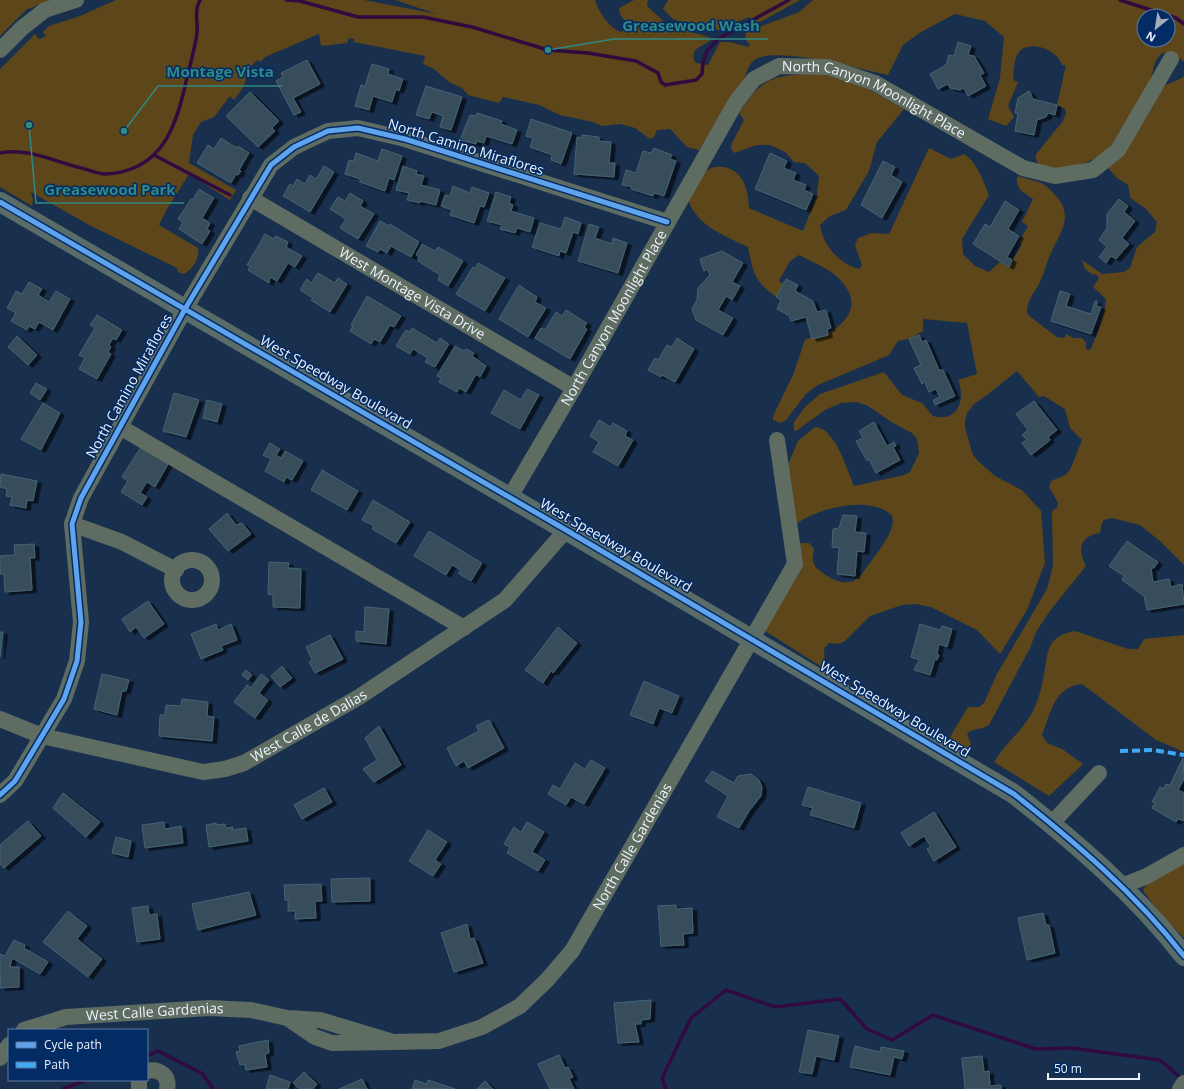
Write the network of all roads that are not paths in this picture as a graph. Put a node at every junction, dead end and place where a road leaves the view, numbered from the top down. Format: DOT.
graph roads {
  1 [pos="76,0"];
  2 [pos="0,50"];
  3 [pos="1171,59"];
  4 [pos="250,198"];
  5 [pos="2,207"];
  6 [pos="667,222"];
  7 [pos="185,309"];
  8 [pos="574,388"];
  9 [pos="120,427"];
  10 [pos="777,440"];
  11 [pos="510,497"];
  12 [pos="72,524"];
  13 [pos="566,530"];
  14 [pos="176,570"];
  15 [pos="464,628"];
  16 [pos="752,639"];
  17 [pos="0,719"];
  18 [pos="42,736"];
  19 [pos="1099,773"];
  20 [pos="0,795"];
  21 [pos="1052,824"];
  22 [pos="1184,855"];
  23 [pos="1122,886"];
  24 [pos="1184,956"];
  25 [pos="482,1028"];
  26 [pos="27,1029"];
  27 [pos="8,1046"];
  28 [pos="0,1058"];
  29 [pos="148,1071"];
  30 [pos="1184,1083"];
  31 [pos="167,1089"];
  32 [pos="1180,1089"];
  1 -- 2 [label="street"];
  3 -- 6 [label="street, North Canyon Moonlight Place"];
  4 -- 6 [label="street, North Camino Miraflores"];
  4 -- 7 [label="street, North Camino Miraflores"];
  4 -- 8 [label="street, West Montage Vista Drive"];
  5 -- 7 [label="main road, West Speedway Boulevard"];
  6 -- 8 [label="street, North Canyon Moonlight Place"];
  7 -- 9 [label="street, North Camino Miraflores"];
  7 -- 11 [label="main road, West Speedway Boulevard"];
  8 -- 11 [label="street, North Canyon Moonlight Place"];
  9 -- 12 [label="street, North Camino Miraflores"];
  9 -- 15 [label="street"];
  10 -- 16 [label="street, North Calle Gardenias"];
  11 -- 13 [label="main road, West Speedway Boulevard"];
  12 -- 14 [label="street"];
  12 -- 18 [label="street, North Camino Miraflores"];
  13 -- 15 [label="street, West Calle de Dalias"];
  13 -- 16 [label="main road, West Speedway Boulevard"];
  15 -- 18 [label="street, West Calle de Dalias"];
  16 -- 21 [label="main road, West Speedway Boulevard"];
  16 -- 25 [label="street, North Calle Gardenias"];
  17 -- 18 [label="street, West Calle de Dalias"];
  18 -- 20 [label="street, North Camino Miraflores"];
  19 -- 21 [label="street"];
  21 -- 23 [label="main road, West Speedway Boulevard"];
  22 -- 23 [label="street"];
  23 -- 24 [label="main road, West Speedway Boulevard"];
  25 -- 26 [label="street, West Calle Gardenias"];
  27 -- 28 [label="street"];
  29 -- 31 [label="street"];
  30 -- 32 [label="street"];
}
